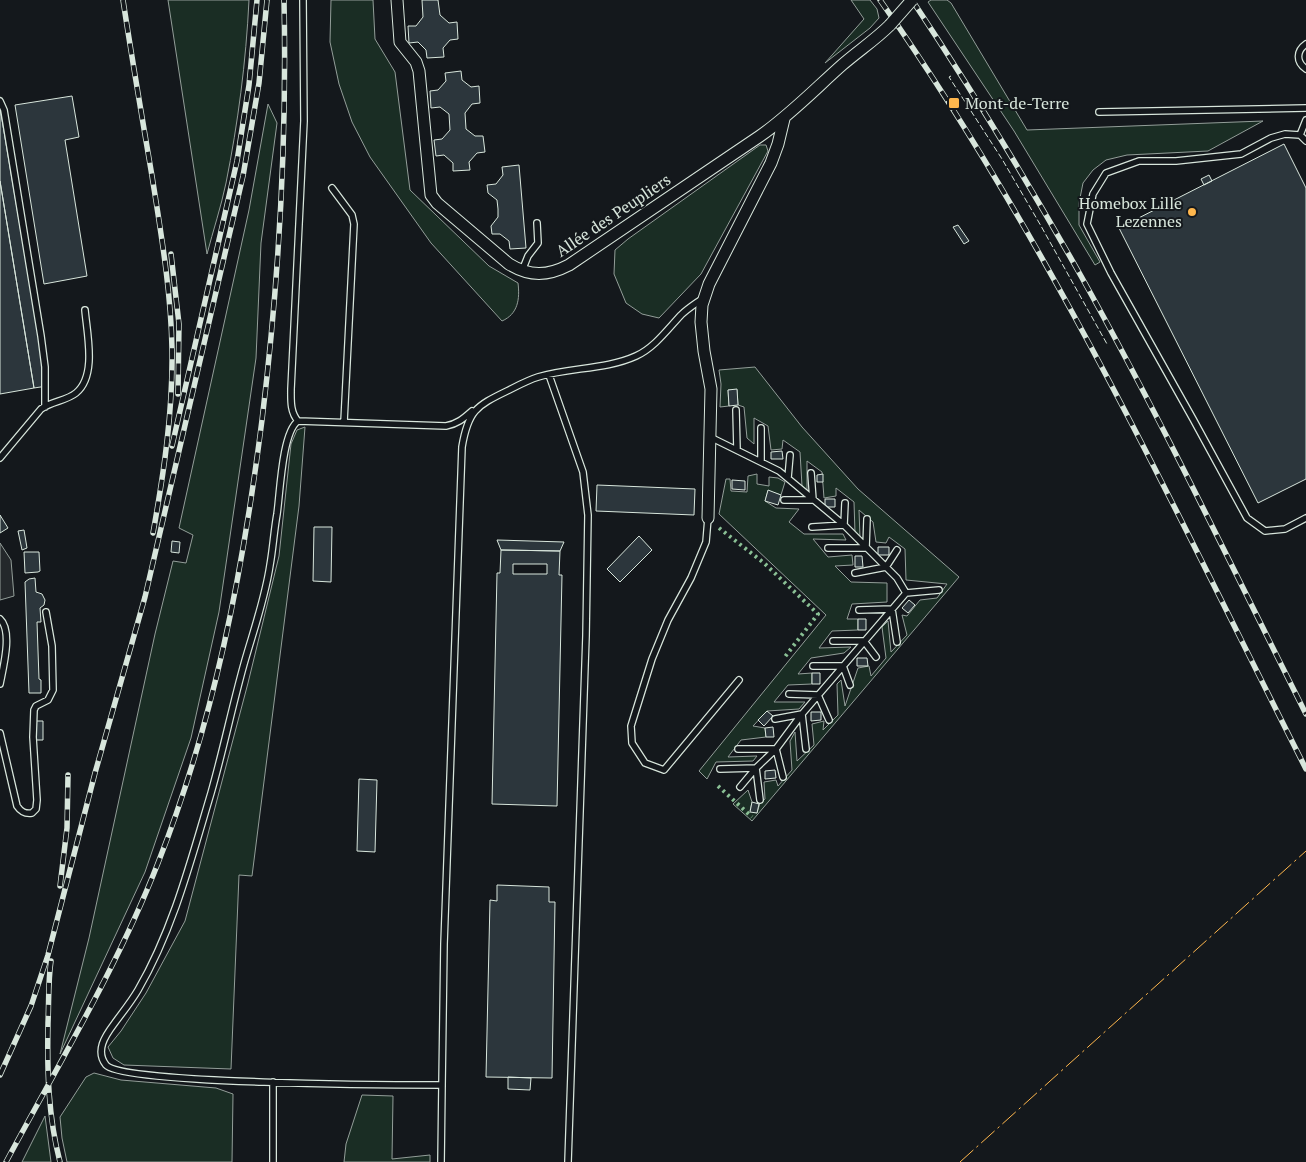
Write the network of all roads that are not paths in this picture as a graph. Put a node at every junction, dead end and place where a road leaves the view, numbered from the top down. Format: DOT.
graph roads {
  1 [pos="303,0"];
  2 [pos="397,0"];
  3 [pos="912,0"];
  4 [pos="1306,44"];
  5 [pos="1306,69"];
  6 [pos="0,101"];
  7 [pos="1306,108"];
  8 [pos="1099,112"];
  9 [pos="784,119"];
  10 [pos="1306,120"];
  11 [pos="1300,136"];
  12 [pos="1306,141"];
  13 [pos="332,188"];
  14 [pos="537,223"];
  15 [pos="522,271"];
  16 [pos="704,298"];
  17 [pos="85,310"];
  18 [pos="550,375"];
  19 [pos="45,407"];
  20 [pos="476,408"];
  21 [pos="736,410"];
  22 [pos="298,421"];
  23 [pos="344,422"];
  24 [pos="762,428"];
  25 [pos="710,437"];
  26 [pos="737,450"];
  27 [pos="790,455"];
  28 [pos="0,458"];
  29 [pos="761,461"];
  30 [pos="811,473"];
  31 [pos="788,478"];
  32 [pos="784,500"];
  33 [pos="813,500"];
  34 [pos="845,503"];
  35 [pos="708,518"];
  36 [pos="1306,518"];
  37 [pos="867,519"];
  38 [pos="844,525"];
  39 [pos="812,527"];
  40 [pos="828,548"];
  41 [pos="866,548"];
  42 [pos="897,550"];
  43 [pos="886,567"];
  44 [pos="855,573"];
  45 [pos="939,590"];
  46 [pos="906,593"];
  47 [pos="892,609"];
  48 [pos="859,610"];
  49 [pos="46,612"];
  50 [pos="0,619"];
  51 [pos="833,641"];
  52 [pos="864,641"];
  53 [pos="897,642"];
  54 [pos="876,657"];
  55 [pos="814,666"];
  56 [pos="842,666"];
  57 [pos="739,680"];
  58 [pos="0,684"];
  59 [pos="850,685"];
  60 [pos="789,694"];
  61 [pos="818,695"];
  62 [pos="802,714"];
  63 [pos="775,718"];
  64 [pos="829,720"];
  65 [pos="0,733"];
  66 [pos="776,749"];
  67 [pos="738,750"];
  68 [pos="806,750"];
  69 [pos="756,768"];
  70 [pos="720,769"];
  71 [pos="783,777"];
  72 [pos="740,787"];
  73 [pos="760,800"];
  74 [pos="273,1082"];
  75 [pos="442,1085"];
  76 [pos="273,1162"];
  77 [pos="441,1162"];
  78 [pos="568,1162"];
  1 -- 22 [label="lane"];
  2 -- 15 [label="street, Allée des Peupliers"];
  3 -- 9 [label="street, Allée des Peupliers, bridge"];
  4 -- 5 [label="lane"];
  6 -- 19 [label="lane"];
  7 -- 8 [label="lane"];
  9 -- 15 [label="street, Allée des Peupliers"];
  9 -- 16 [label="street"];
  10 -- 11 [label="lane"];
  11 -- 12 [label="lane"];
  11 -- 36 [label="lane"];
  13 -- 23 [label="lane"];
  14 -- 15 [label="lane"];
  16 -- 18 [label="lane"];
  16 -- 25 [label="street"];
  17 -- 19 [label="lane"];
  18 -- 20 [label="lane"];
  18 -- 78 [label="lane"];
  19 -- 28 [label="lane"];
  20 -- 23 [label="lane"];
  20 -- 75 [label="lane"];
  21 -- 26 [label="lane"];
  22 -- 23 [label="lane"];
  22 -- 74 [label="lane"];
  24 -- 29 [label="lane"];
  25 -- 26 [label="lane"];
  25 -- 35 [label="street"];
  26 -- 29 [label="lane"];
  27 -- 31 [label="lane"];
  29 -- 31 [label="lane"];
  30 -- 33 [label="lane"];
  31 -- 33 [label="lane"];
  32 -- 33 [label="lane"];
  33 -- 38 [label="lane"];
  34 -- 38 [label="lane"];
  35 -- 57 [label="lane"];
  37 -- 41 [label="lane"];
  38 -- 39 [label="lane"];
  38 -- 41 [label="lane"];
  40 -- 41 [label="lane"];
  41 -- 43 [label="lane"];
  42 -- 43 [label="lane"];
  43 -- 44 [label="lane"];
  43 -- 46 [label="lane"];
  45 -- 46 [label="lane"];
  46 -- 47 [label="lane"];
  47 -- 48 [label="lane"];
  47 -- 52 [label="lane"];
  47 -- 53 [label="lane"];
  49 -- 65 [label="lane"];
  50 -- 58 [label="lane"];
  51 -- 52 [label="lane"];
  52 -- 54 [label="lane"];
  52 -- 56 [label="lane"];
  55 -- 56 [label="lane"];
  56 -- 59 [label="lane"];
  56 -- 61 [label="lane"];
  60 -- 61 [label="lane"];
  61 -- 62 [label="lane"];
  61 -- 64 [label="lane"];
  62 -- 63 [label="lane"];
  62 -- 66 [label="lane"];
  62 -- 68 [label="lane"];
  66 -- 67 [label="lane"];
  66 -- 69 [label="lane"];
  66 -- 71 [label="lane"];
  69 -- 70 [label="lane"];
  69 -- 72 [label="lane"];
  69 -- 73 [label="lane"];
  74 -- 75 [label="lane"];
  74 -- 76 [label="lane"];
  75 -- 77 [label="lane"];
}
